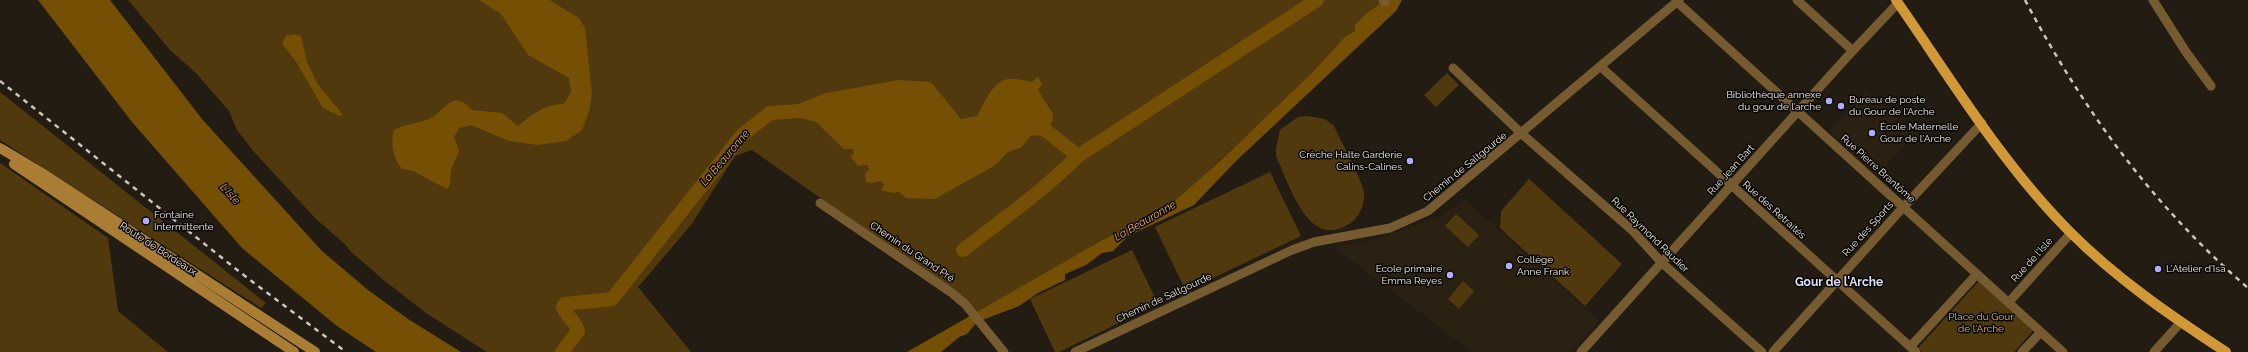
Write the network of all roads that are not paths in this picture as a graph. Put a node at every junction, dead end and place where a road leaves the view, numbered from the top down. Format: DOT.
graph roads {
  1 [pos="1797,0"];
  2 [pos="2153,0"];
  3 [pos="1678,1"];
  4 [pos="1897,1"];
  5 [pos="1851,52"];
  6 [pos="1601,67"];
  7 [pos="1453,68"];
  8 [pos="2211,86"];
  9 [pos="1798,111"];
  10 [pos="1982,123"];
  11 [pos="1522,134"];
  12 [pos="0,148"];
  13 [pos="0,153"];
  14 [pos="1732,186"];
  15 [pos="820,204"];
  16 [pos="1903,207"];
  17 [pos="2071,233"];
  18 [pos="1662,264"];
  19 [pos="1977,274"];
  20 [pos="1837,281"];
  21 [pos="2008,302"];
  22 [pos="2182,322"];
  23 [pos="2041,332"];
  24 [pos="1913,350"];
  25 [pos="294,352"];
  26 [pos="315,352"];
  27 [pos="1004,352"];
  28 [pos="1075,352"];
  29 [pos="1581,352"];
  30 [pos="1762,352"];
  31 [pos="1773,352"];
  32 [pos="2022,352"];
  33 [pos="2063,352"];
  34 [pos="2154,352"];
  35 [pos="2226,352"];
  1 -- 5 [label="street"];
  2 -- 8 [label="street"];
  3 -- 6 [label="street, Chemin de Saltgourde"];
  3 -- 9 [label="street, Rue Pierre Brantôme"];
  4 -- 5 [label="street, Rue Jean Bart"];
  4 -- 10 [label="main road"];
  5 -- 9 [label="street, Rue Jean Bart"];
  6 -- 11 [label="street, Chemin de Saltgourde"];
  6 -- 14 [label="street, Rue des Retraités"];
  7 -- 11 [label="street, Rue Raymond Raudier"];
  9 -- 14 [label="street, Rue Jean Bart"];
  9 -- 16 [label="street, Rue Pierre Brantôme"];
  10 -- 16 [label="street, Rue des Sports"];
  10 -- 17 [label="main road"];
  11 -- 18 [label="street, Rue Raymond Raudier"];
  11 -- 28 [label="street, Chemin de Saltgourde"];
  12 -- 26 [label="main road, Route de Bordeaux"];
  13 -- 25 [label="main road, Route de Bordeaux"];
  14 -- 18 [label="street, Rue Jean Bart"];
  14 -- 20 [label="street, Rue des Retraités"];
  15 -- 27 [label="street, Chemin du Grand Pré"];
  16 -- 19 [label="street, Rue Pierre Brantôme"];
  16 -- 20 [label="street, Rue des Sports"];
  17 -- 21 [label="street, Rue de l'Isle"];
  17 -- 22 [label="main road"];
  18 -- 29 [label="street, Rue Jean Bart"];
  18 -- 30 [label="street, Rue Raymond Raudier"];
  19 -- 21 [label="street, Rue Pierre Brantôme"];
  19 -- 24 [label="street"];
  20 -- 24 [label="street, Rue des Retraités"];
  20 -- 31 [label="street, Rue des Sports"];
  21 -- 23 [label="street, Rue Pierre Brantôme"];
  22 -- 34 [label="street"];
  22 -- 35 [label="main road"];
  23 -- 32 [label="street"];
  23 -- 33 [label="street, Rue Pierre Brantôme"];
}
